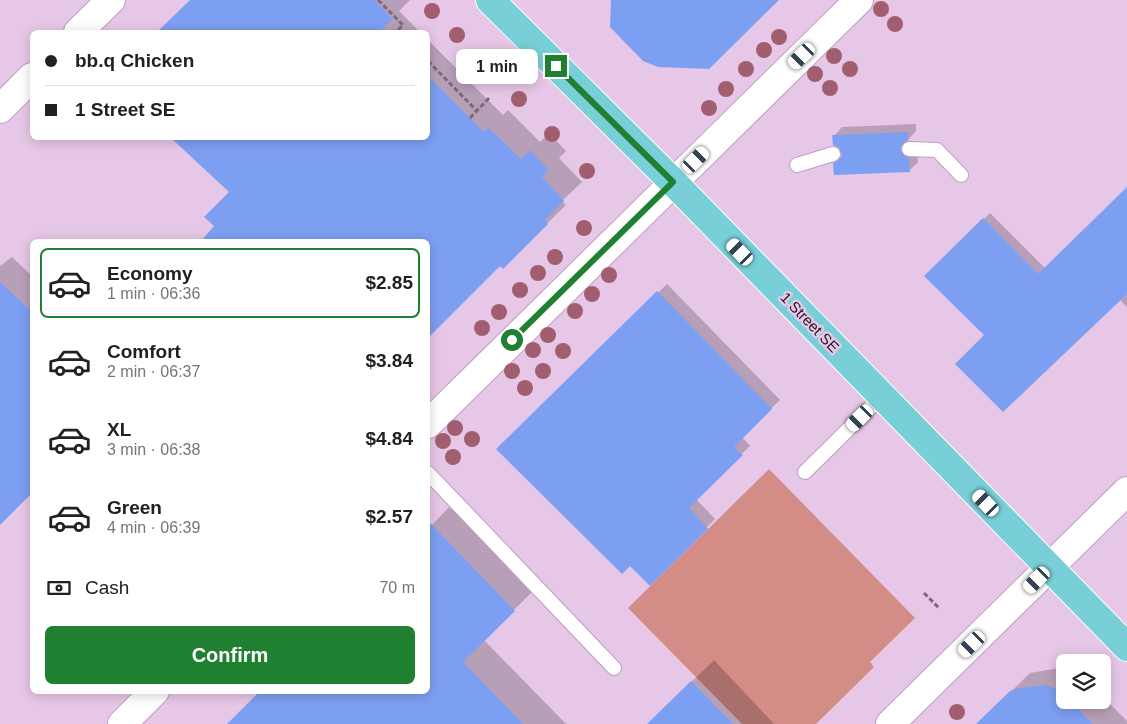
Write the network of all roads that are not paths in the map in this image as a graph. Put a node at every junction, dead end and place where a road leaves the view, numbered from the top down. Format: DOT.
graph roads {
  1 [pos="111,0"];
  2 [pos="859,0"];
  3 [pos="503,4"];
  4 [pos="80,30"];
  5 [pos="30,79"];
  6 [pos="0,109"];
  7 [pos="909,149"];
  8 [pos="833,154"];
  9 [pos="797,165"];
  10 [pos="961,175"];
  11 [pos="673,182"];
  12 [pos="882,396"];
  13 [pos="430,422"];
  14 [pos="805,472"];
  15 [pos="430,476"];
  16 [pos="1127,491"];
  17 [pos="1049,567"];
  18 [pos="1127,647"];
  19 [pos="614,668"];
  20 [pos="152,694"];
  21 [pos="122,724"];
  22 [pos="890,724"];
  1 -- 4 [label="street"];
  2 -- 11 [label="street"];
  3 -- 11 [label="main road, 1 Street SE"];
  5 -- 6 [label="street"];
  7 -- 10 [label="lane"];
  8 -- 9 [label="lane"];
  11 -- 12 [label="main road, 1 Street SE"];
  11 -- 13 [label="street"];
  12 -- 14 [label="lane"];
  12 -- 17 [label="main road, 1 Street SE"];
  15 -- 19 [label="lane"];
  16 -- 17 [label="street"];
  17 -- 18 [label="main road, 1 Street SE"];
  17 -- 22 [label="street"];
  20 -- 21 [label="street"];
}
